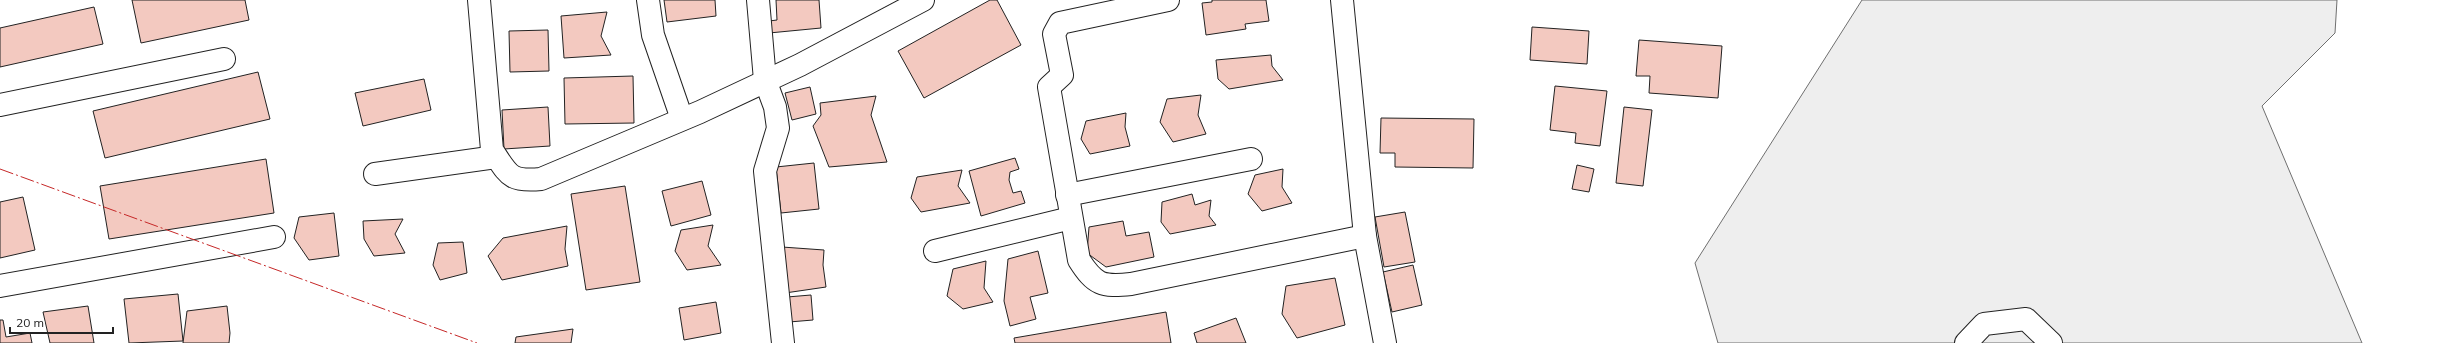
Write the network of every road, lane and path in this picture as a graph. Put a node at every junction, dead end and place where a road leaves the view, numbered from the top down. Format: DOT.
graph roads {
  1 [pos="479,0"];
  2 [pos="648,0"];
  3 [pos="758,0"];
  4 [pos="923,0"];
  5 [pos="1168,0"];
  6 [pos="1342,0"];
  7 [pos="224,59"];
  8 [pos="765,80"];
  9 [pos="0,105"];
  10 [pos="682,118"];
  11 [pos="496,157"];
  12 [pos="1251,158"];
  13 [pos="375,174"];
  14 [pos="1067,195"];
  15 [pos="1071,218"];
  16 [pos="274,236"];
  17 [pos="1365,236"];
  18 [pos="935,251"];
  19 [pos="0,286"];
  20 [pos="783,343"];
  21 [pos="1385,343"];
  22 [pos="1966,343"];
  23 [pos="2051,343"];
  1 -- 11 [label="street"];
  2 -- 10 [label="street"];
  3 -- 8 [label="street"];
  4 -- 8 [label="street"];
  5 -- 14 [label="street"];
  6 -- 17 [label="street"];
  7 -- 9 [label="street"];
  8 -- 10 [label="street"];
  8 -- 20 [label="street"];
  10 -- 11 [label="street"];
  11 -- 13 [label="street"];
  12 -- 14 [label="street"];
  14 -- 15 [label="street"];
  15 -- 17 [label="street"];
  15 -- 18 [label="street"];
  16 -- 19 [label="street"];
  17 -- 21 [label="street"];
  22 -- 23 [label="street"];
}
